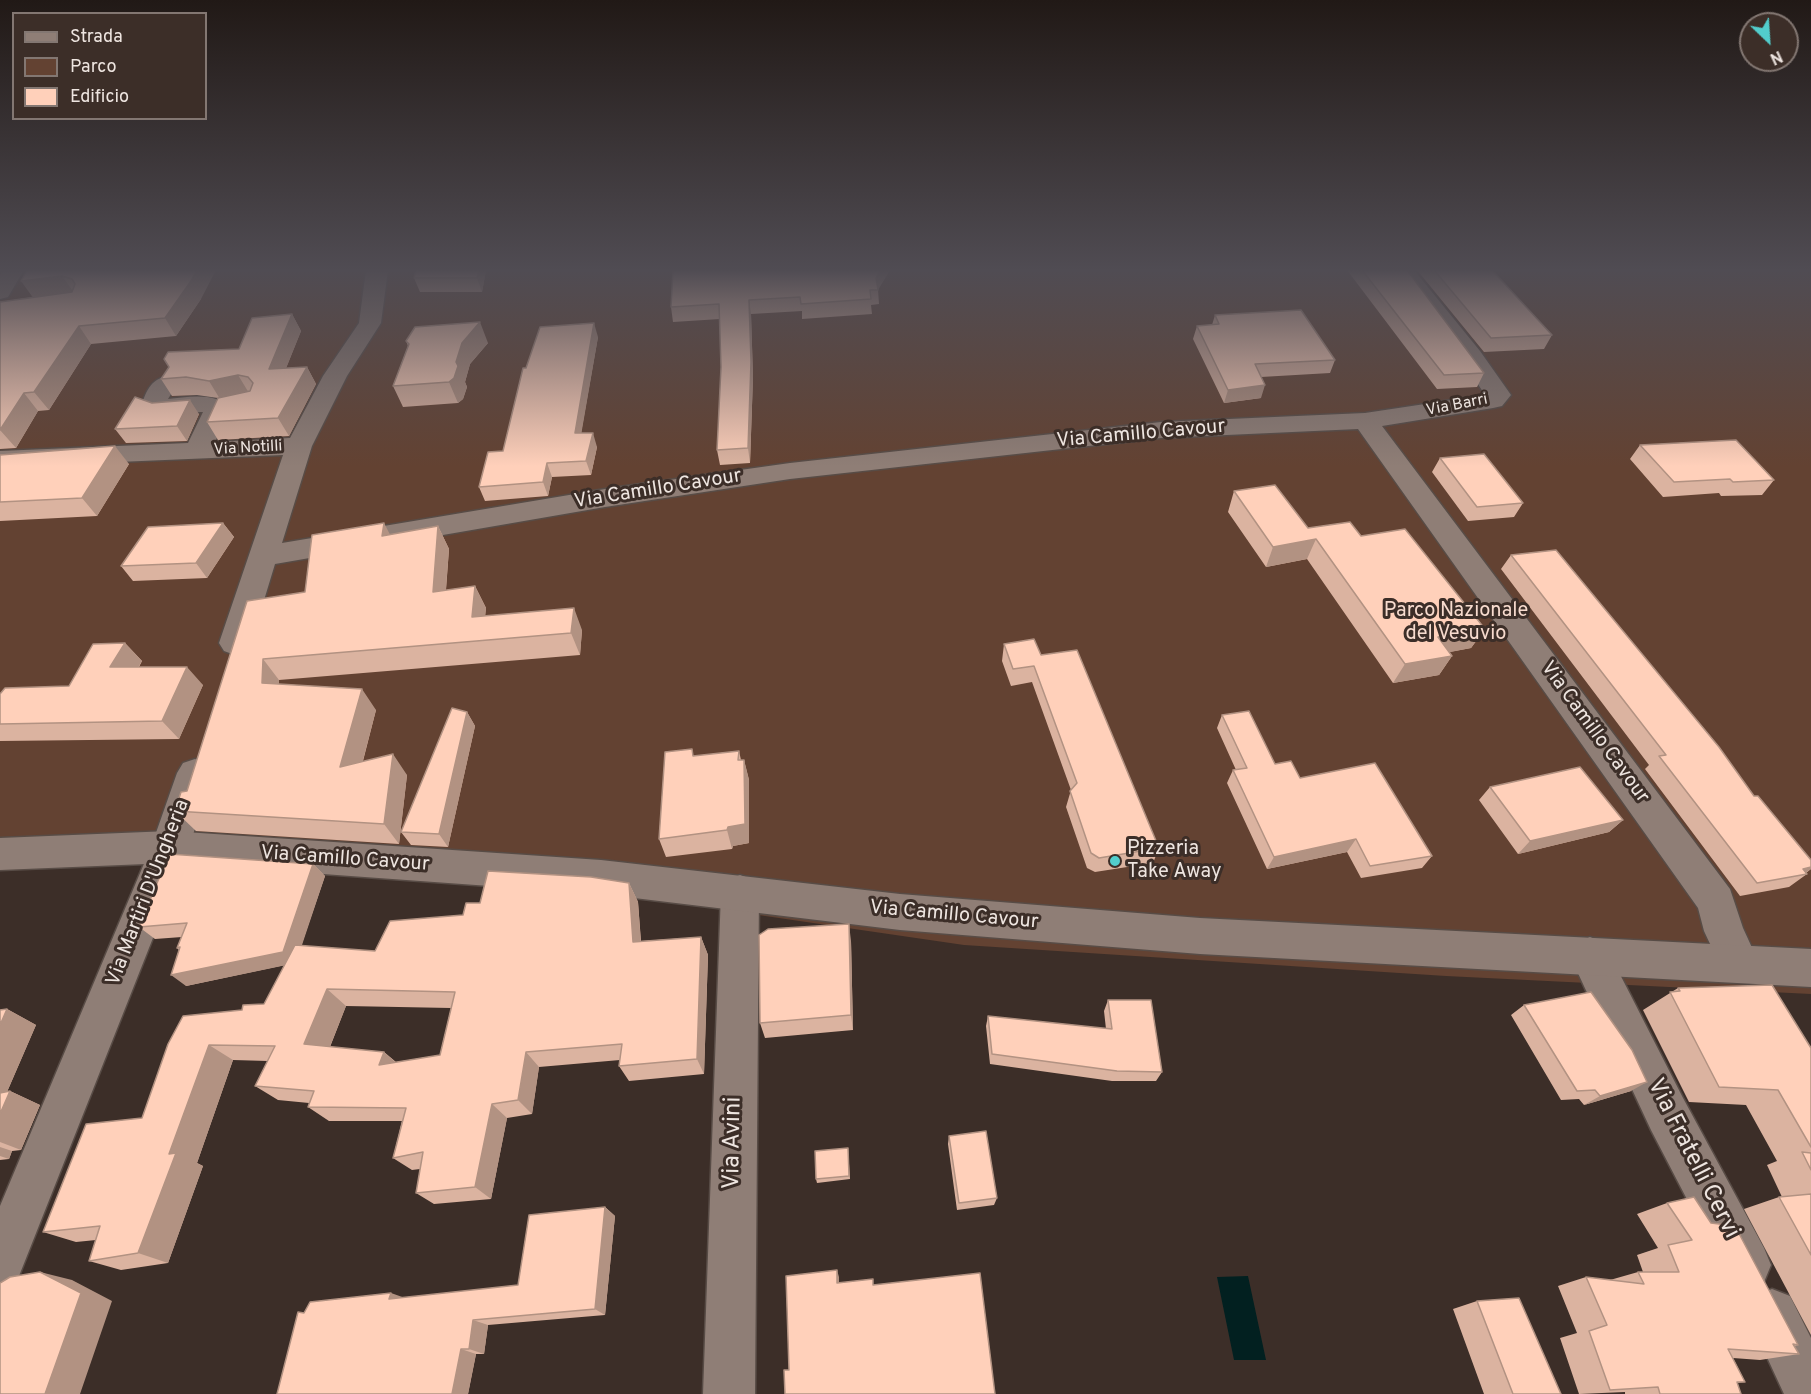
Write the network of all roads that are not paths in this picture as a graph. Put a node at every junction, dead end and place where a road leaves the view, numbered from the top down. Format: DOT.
graph roads {
  1 [pos="363,335"];
  2 [pos="1455,335"];
  3 [pos="166,382"];
  4 [pos="243,404"];
  5 [pos="217,409"];
  6 [pos="1365,421"];
  7 [pos="299,446"];
  8 [pos="197,452"];
  9 [pos="0,459"];
  10 [pos="263,555"];
  11 [pos="227,669"];
  12 [pos="203,748"];
  13 [pos="170,847"];
  14 [pos="0,854"];
  15 [pos="740,892"];
  16 [pos="1590,956"];
  17 [pos="1739,963"];
  18 [pos="1811,968"];
  19 [pos="0,1264"];
  20 [pos="1811,1393"];
  21 [pos="729,1394"];
  1 -- 7 [label="street"];
  2 -- 6 [label="street, Via Barri"];
  3 -- 5 [label="street"];
  4 -- 5 [label="street"];
  5 -- 8 [label="street, Via Notilli"];
  6 -- 10 [label="street, Via Camillo Cavour"];
  6 -- 17 [label="street, Via Camillo Cavour"];
  7 -- 8 [label="street, Via Notilli"];
  7 -- 10 [label="street"];
  8 -- 9 [label="street, Via Notilli"];
  10 -- 11 [label="street"];
  12 -- 13 [label="street, Via Martiri D'Ungheria"];
  13 -- 14 [label="street, Via Camillo Cavour"];
  13 -- 15 [label="street, Via Camillo Cavour"];
  13 -- 19 [label="street, Via Martiri D'Ungheria"];
  15 -- 16 [label="street, Via Camillo Cavour"];
  15 -- 21 [label="street, Via Avini"];
  16 -- 17 [label="street, Via Camillo Cavour"];
  16 -- 20 [label="street, Via Fratelli Cervi"];
  17 -- 18 [label="street, Via Camillo Cavour"];
}
